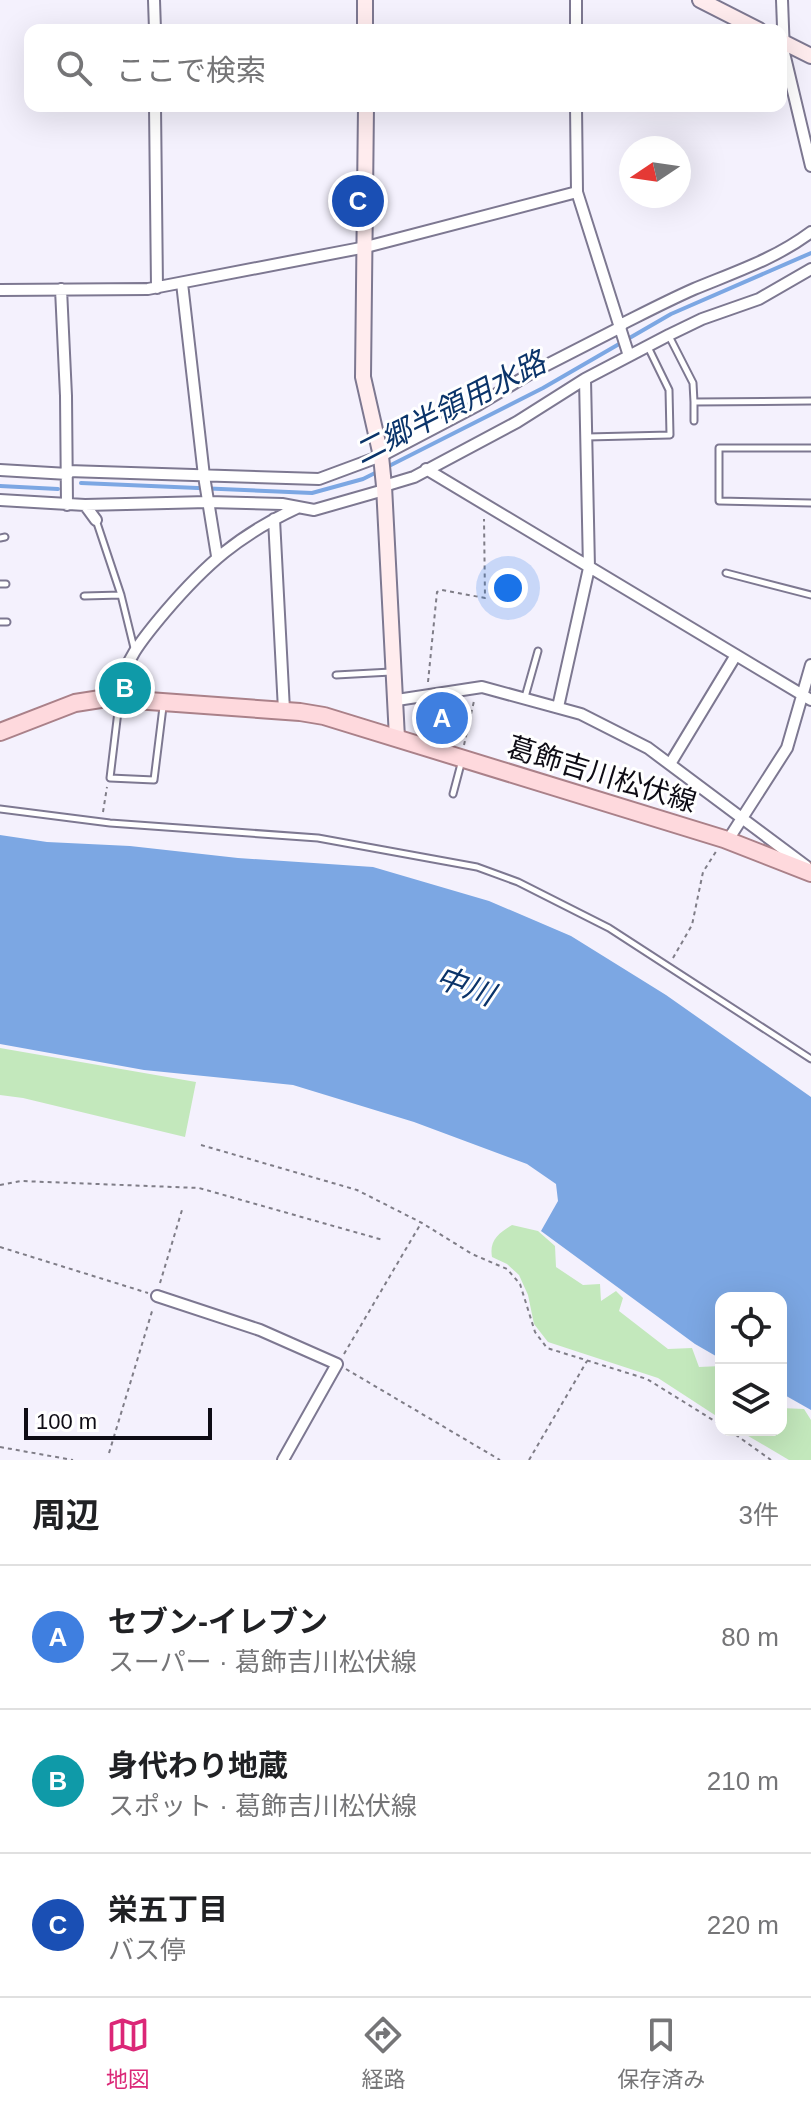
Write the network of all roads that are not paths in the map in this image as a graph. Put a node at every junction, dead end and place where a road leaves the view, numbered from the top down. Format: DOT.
graph roads {
  1 [pos="154,0"];
  2 [pos="365,0"];
  3 [pos="576,0"];
  4 [pos="700,0"];
  5 [pos="782,0"];
  6 [pos="155,24"];
  7 [pos="365,24"];
  8 [pos="576,24"];
  9 [pos="747,24"];
  10 [pos="782,24"];
  11 [pos="787,44"];
  12 [pos="811,56"];
  13 [pos="787,63"];
  14 [pos="155,112"];
  15 [pos="366,112"];
  16 [pos="576,112"];
  17 [pos="811,166"];
  18 [pos="577,192"];
  19 [pos="811,232"];
  20 [pos="366,247"];
  21 [pos="811,269"];
  22 [pos="182,283"];
  23 [pos="157,288"];
  24 [pos="61,289"];
  25 [pos="0,290"];
  26 [pos="621,327"];
  27 [pos="669,335"];
  28 [pos="648,347"];
  29 [pos="629,356"];
  30 [pos="585,379"];
  31 [pos="811,401"];
  32 [pos="694,402"];
  33 [pos="694,421"];
  34 [pos="586,437"];
  35 [pos="811,448"];
  36 [pos="381,456"];
  37 [pos="426,469"];
  38 [pos="0,470"];
  39 [pos="68,472"];
  40 [pos="204,476"];
  41 [pos="384,488"];
  42 [pos="0,500"];
  43 [pos="208,502"];
  44 [pos="811,503"];
  45 [pos="67,505"];
  46 [pos="85,505"];
  47 [pos="297,508"];
  48 [pos="274,519"];
  49 [pos="96,520"];
  50 [pos="217,556"];
  51 [pos="589,568"];
  52 [pos="726,573"];
  53 [pos="121,595"];
  54 [pos="811,595"];
  55 [pos="84,596"];
  56 [pos="134,649"];
  57 [pos="538,651"];
  58 [pos="736,655"];
  59 [pos="811,665"];
  60 [pos="395,672"];
  61 [pos="336,675"];
  62 [pos="525,697"];
  63 [pos="806,697"];
  64 [pos="118,698"];
  65 [pos="397,700"];
  66 [pos="163,702"];
  67 [pos="558,707"];
  68 [pos="284,710"];
  69 [pos="0,732"];
  70 [pos="397,738"];
  71 [pos="462,758"];
  72 [pos="670,764"];
  73 [pos="453,794"];
  74 [pos="0,809"];
  75 [pos="742,816"];
  76 [pos="726,840"];
  77 [pos="811,871"];
  78 [pos="811,1059"];
  79 [pos="157,1296"];
  80 [pos="283,1460"];
  1 -- 6 [label="street"];
  2 -- 7 [label="street"];
  3 -- 8 [label="street"];
  4 -- 9 [label="street"];
  5 -- 10 [label="street"];
  11 -- 12 [label="street"];
  13 -- 17 [label="street"];
  14 -- 23 [label="street"];
  15 -- 20 [label="street"];
  16 -- 18 [label="street"];
  18 -- 20 [label="street"];
  18 -- 26 [label="street"];
  19 -- 26 [label="street"];
  20 -- 22 [label="street"];
  20 -- 36 [label="street"];
  21 -- 27 [label="street"];
  22 -- 23 [label="street"];
  22 -- 40 [label="street"];
  23 -- 24 [label="street"];
  24 -- 25 [label="street"];
  24 -- 39 [label="street"];
  26 -- 29 [label="street"];
  26 -- 36 [label="street"];
  27 -- 28 [label="street"];
  27 -- 32 [label="lane"];
  28 -- 29 [label="street"];
  28 -- 34 [label="lane"];
  29 -- 30 [label="street"];
  30 -- 34 [label="street"];
  30 -- 37 [label="street"];
  31 -- 32 [label="lane"];
  32 -- 33 [label="lane"];
  34 -- 51 [label="street"];
  35 -- 44 [label="lane"];
  36 -- 40 [label="street"];
  36 -- 41 [label="street"];
  37 -- 41 [label="street"];
  37 -- 51 [label="street"];
  38 -- 39 [label="street"];
  39 -- 40 [label="street"];
  39 -- 45 [label="street"];
  40 -- 43 [label="street"];
  41 -- 47 [label="street"];
  41 -- 60 [label="street"];
  42 -- 45 [label="street"];
  43 -- 46 [label="street"];
  43 -- 47 [label="street"];
  43 -- 50 [label="street"];
  45 -- 46 [label="street"];
  46 -- 49 [label="street"];
  47 -- 48 [label="street"];
  48 -- 50 [label="street"];
  48 -- 68 [label="street"];
  49 -- 53 [label="lane"];
  50 -- 56 [label="street"];
  51 -- 58 [label="street"];
  51 -- 67 [label="street"];
  52 -- 54 [label="lane"];
  53 -- 55 [label="lane"];
  53 -- 56 [label="lane"];
  56 -- 64 [label="street"];
  57 -- 62 [label="lane"];
  58 -- 63 [label="street"];
  58 -- 72 [label="street"];
  59 -- 63 [label="street"];
  60 -- 61 [label="lane"];
  60 -- 65 [label="street"];
  62 -- 65 [label="street"];
  62 -- 67 [label="street"];
  63 -- 75 [label="street"];
  64 -- 66 [label="main road, 葛飾吉川松伏線"];
  64 -- 66 [label="lane"];
  64 -- 69 [label="main road, 葛飾吉川松伏線"];
  65 -- 70 [label="street"];
  66 -- 68 [label="main road, 葛飾吉川松伏線"];
  67 -- 72 [label="street"];
  68 -- 70 [label="main road, 葛飾吉川松伏線"];
  70 -- 71 [label="main road, 葛飾吉川松伏線"];
  71 -- 73 [label="lane"];
  71 -- 76 [label="main road, 葛飾吉川松伏線"];
  72 -- 75 [label="street"];
  74 -- 78 [label="lane"];
  75 -- 76 [label="street"];
  75 -- 77 [label="street"];
  76 -- 77 [label="main road, 葛飾吉川松伏線"];
  79 -- 80 [label="street"];
}
